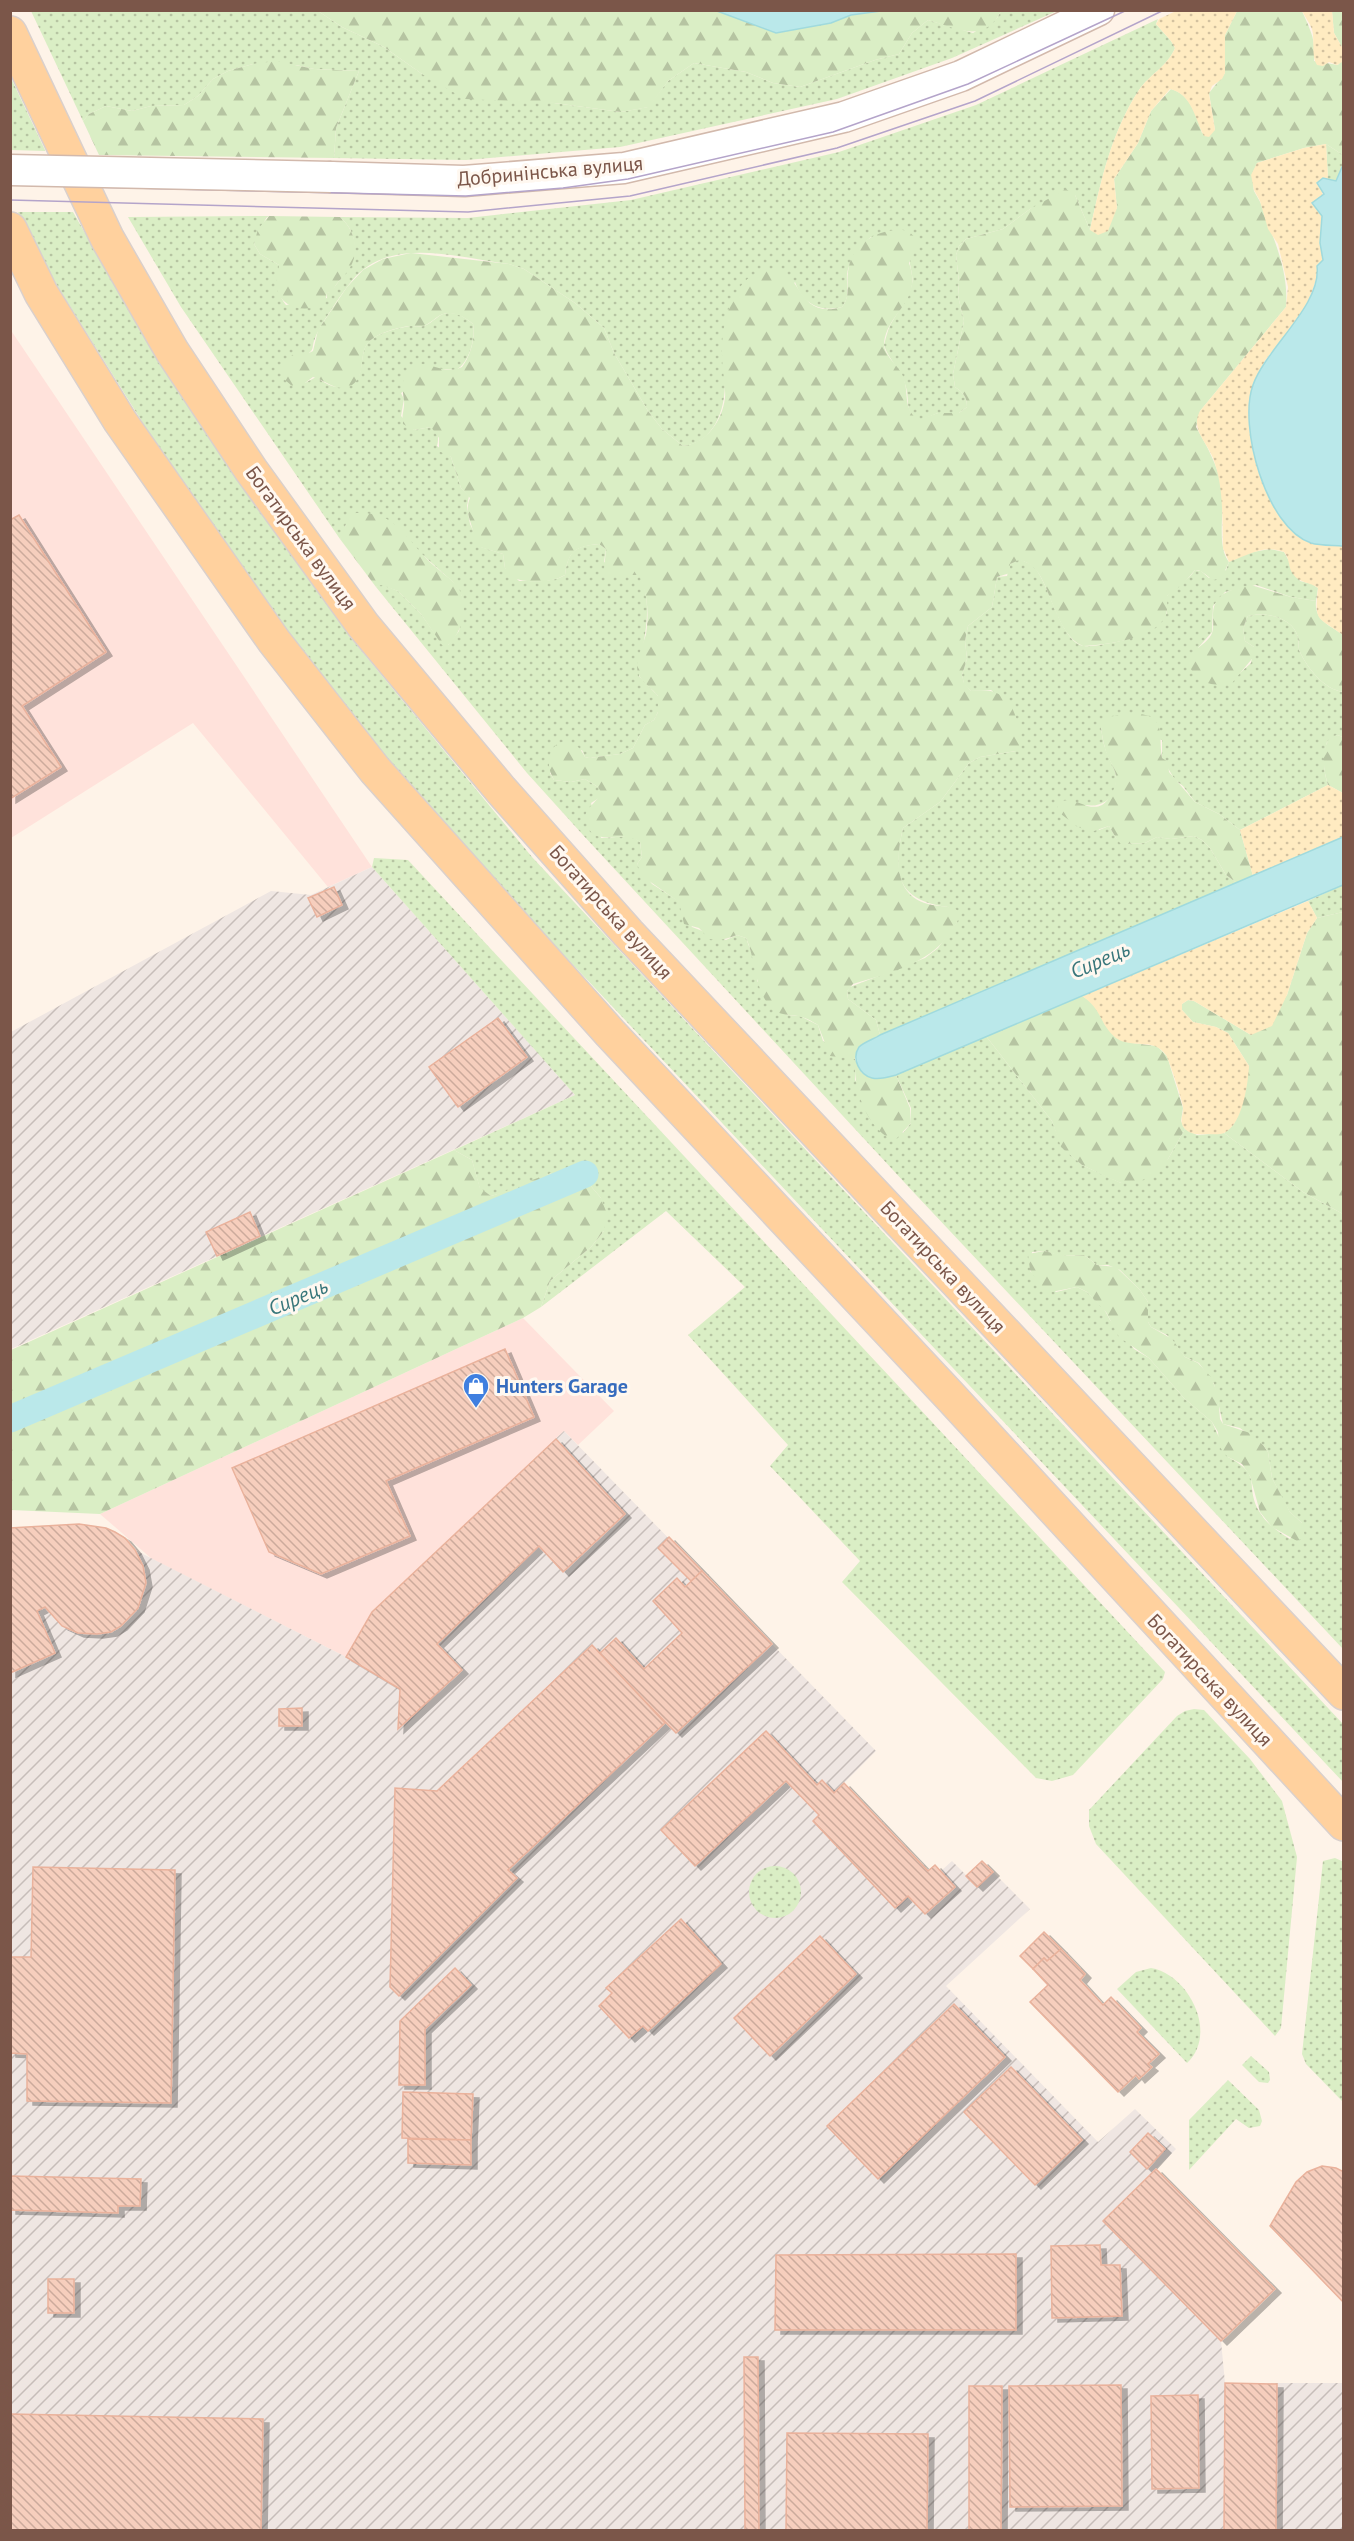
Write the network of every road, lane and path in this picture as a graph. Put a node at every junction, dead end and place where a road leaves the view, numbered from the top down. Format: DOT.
graph roads {
  1 [pos="1099,10"];
  2 [pos="10,33"];
  3 [pos="10,170"];
  4 [pos="10,230"];
  5 [pos="1344,1693"];
  6 [pos="1344,1824"];
  1 -- 3 [label="street, Добринінська вулиця, bridge"];
  2 -- 5 [label="main road, Богатирська вулиця"];
  4 -- 6 [label="main road, Богатирська вулиця"];
}
